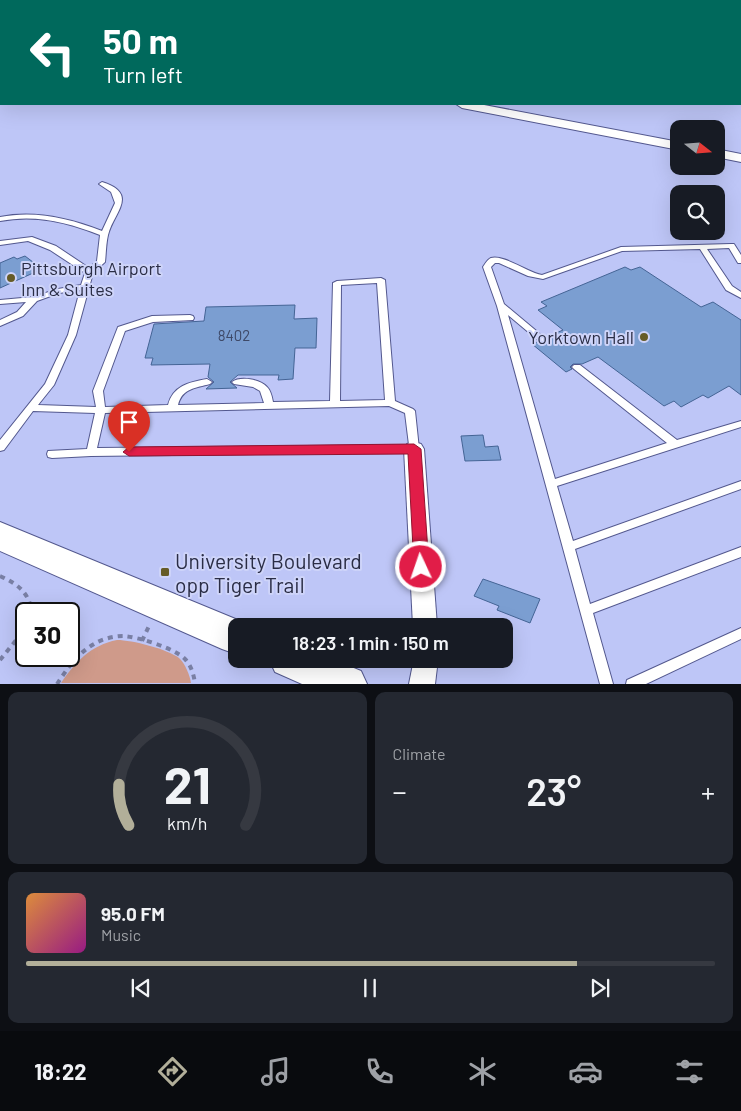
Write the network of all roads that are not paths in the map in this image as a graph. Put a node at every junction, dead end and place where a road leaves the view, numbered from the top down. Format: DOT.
graph roads {
  1 [pos="467,105"];
  2 [pos="670,144"];
  3 [pos="725,155"];
  4 [pos="741,158"];
  5 [pos="102,184"];
  6 [pos="0,219"];
  7 [pos="104,234"];
  8 [pos="0,243"];
  9 [pos="702,247"];
  10 [pos="741,261"];
  11 [pos="89,272"];
  12 [pos="85,288"];
  13 [pos="741,296"];
  14 [pos="34,299"];
  15 [pos="0,302"];
  16 [pos="501,306"];
  17 [pos="190,318"];
  18 [pos="0,323"];
  19 [pos="542,339"];
  20 [pos="577,367"];
  21 [pos="207,382"];
  22 [pos="237,382"];
  23 [pos="390,403"];
  24 [pos="335,404"];
  25 [pos="268,406"];
  26 [pos="31,408"];
  27 [pos="172,408"];
  28 [pos="101,410"];
  29 [pos="741,424"];
  30 [pos="675,444"];
  31 [pos="0,447"];
  32 [pos="414,449"];
  33 [pos="91,452"];
  34 [pos="52,454"];
  35 [pos="551,484"];
  36 [pos="741,485"];
  37 [pos="0,536"];
  38 [pos="569,547"];
  39 [pos="741,552"];
  40 [pos="587,610"];
  41 [pos="425,618"];
  42 [pos="741,633"];
  43 [pos="228,634"];
  44 [pos="310,668"];
  45 [pos="425,668"];
  46 [pos="347,684"];
  47 [pos="422,684"];
  48 [pos="607,684"];
  49 [pos="632,684"];
  1 -- 2 [label="street"];
  3 -- 4 [label="street"];
  5 -- 7 [label="lane"];
  6 -- 7 [label="lane"];
  7 -- 11 [label="lane"];
  8 -- 11 [label="lane"];
  9 -- 10 [label="lane"];
  9 -- 13 [label="lane"];
  9 -- 16 [label="lane"];
  11 -- 12 [label="lane"];
  12 -- 14 [label="lane"];
  12 -- 26 [label="lane"];
  14 -- 15 [label="lane"];
  14 -- 18 [label="lane"];
  16 -- 19 [label="lane"];
  16 -- 35 [label="lane"];
  17 -- 28 [label="lane"];
  20 -- 30 [label="lane"];
  21 -- 27 [label="lane"];
  22 -- 25 [label="lane"];
  23 -- 24 [label="lane"];
  23 -- 24 [label="lane"];
  23 -- 32 [label="lane"];
  24 -- 25 [label="lane"];
  25 -- 27 [label="lane"];
  26 -- 28 [label="lane"];
  26 -- 31 [label="lane"];
  27 -- 28 [label="lane"];
  28 -- 33 [label="lane"];
  29 -- 30 [label="lane"];
  30 -- 35 [label="lane"];
  32 -- 33 [label="lane"];
  32 -- 41 [label="street"];
  33 -- 34 [label="lane"];
  35 -- 38 [label="lane"];
  36 -- 38 [label="lane"];
  37 -- 43 [label="main road"];
  38 -- 40 [label="lane"];
  39 -- 40 [label="lane"];
  40 -- 48 [label="lane"];
  42 -- 49 [label="lane"];
  44 -- 46 [label="main road"];
  45 -- 47 [label="street"];
}
